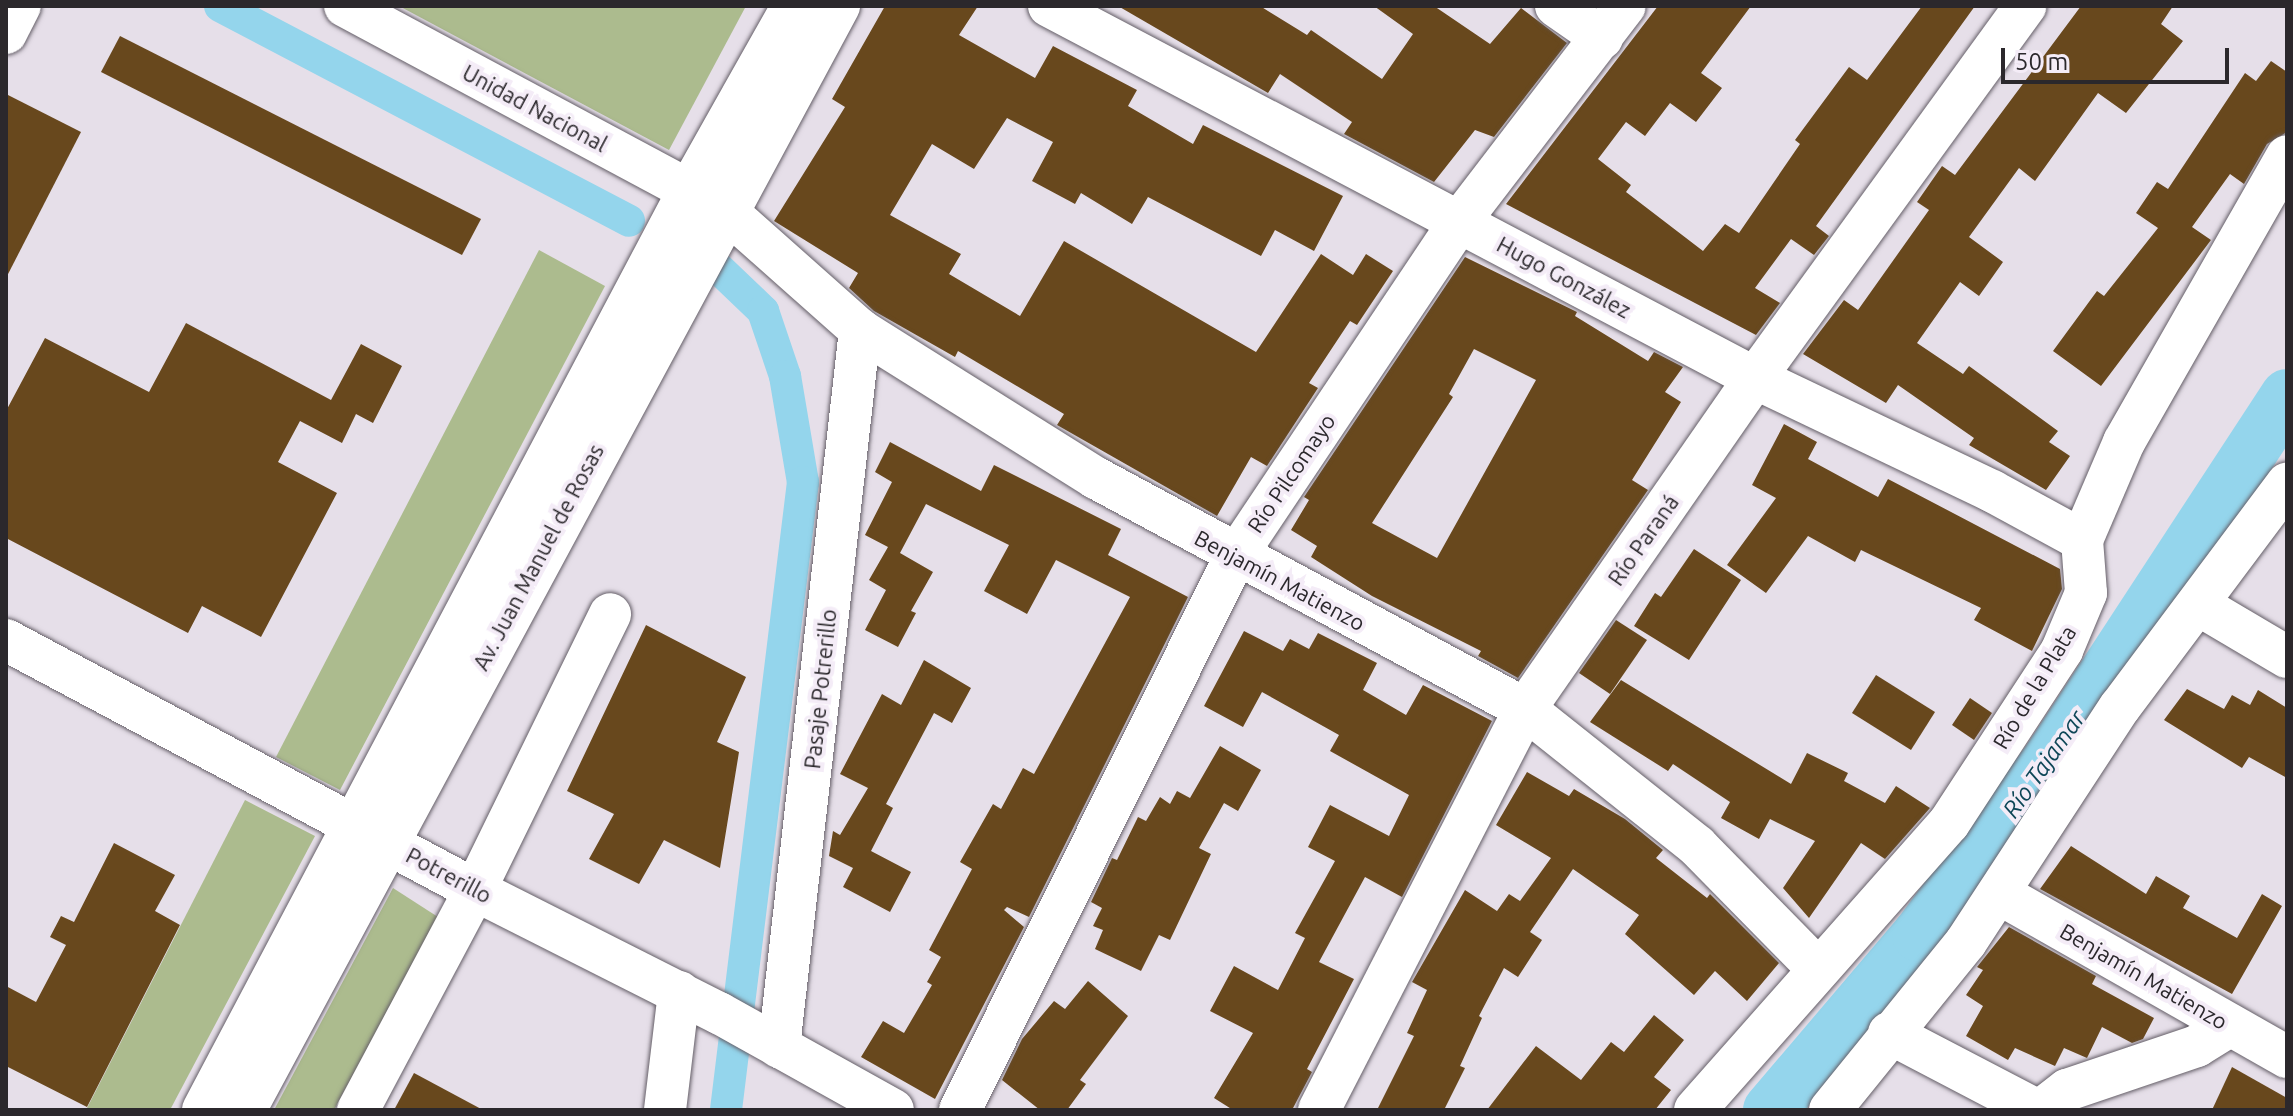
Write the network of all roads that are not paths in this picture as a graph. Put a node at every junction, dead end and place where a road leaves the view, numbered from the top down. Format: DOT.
graph roads {
  1 [pos="20,6"];
  2 [pos="345,6"];
  3 [pos="794,6"];
  4 [pos="838,6"];
  5 [pos="1049,6"];
  6 [pos="1556,6"];
  7 [pos="2025,6"];
  8 [pos="1614,22"];
  9 [pos="6,33"];
  10 [pos="2287,156"];
  11 [pos="707,201"];
  12 [pos="1459,222"];
  13 [pos="860,330"];
  14 [pos="1755,378"];
  15 [pos="2287,484"];
  16 [pos="2082,540"];
  17 [pos="1235,557"];
  18 [pos="2199,605"];
  19 [pos="610,614"];
  20 [pos="6,640"];
  21 [pos="2287,657"];
  22 [pos="1525,709"];
  23 [pos="370,834"];
  24 [pos="475,890"];
  25 [pos="2000,894"];
  26 [pos="1818,969"];
  27 [pos="679,992"];
  28 [pos="2230,1025"];
  29 [pos="749,1029"];
  30 [pos="1889,1033"];
  31 [pos="2287,1057"];
  32 [pos="204,1110"];
  33 [pos="244,1110"];
  34 [pos="358,1110"];
  35 [pos="665,1110"];
  36 [pos="893,1110"];
  37 [pos="960,1110"];
  38 [pos="1319,1110"];
  39 [pos="1695,1110"];
  40 [pos="1830,1110"];
  41 [pos="2039,1110"];
  1 -- 9 [label="street"];
  2 -- 11 [label="street, Unidad Nacional"];
  3 -- 11 [label="main road, Av. Juan Manuel de Rosas"];
  4 -- 11 [label="main road, Av. Juan Manuel de Rosas"];
  5 -- 12 [label="street, Hugo González"];
  6 -- 8 [label="street"];
  7 -- 14 [label="street, Río Paraná"];
  8 -- 12 [label="street, Río Pilcomayo"];
  10 -- 16 [label="street, Río de la Plata"];
  11 -- 13 [label="street, Benjamín Matienzo"];
  11 -- 23 [label="main road, Av. Juan Manuel de Rosas"];
  12 -- 14 [label="street, Hugo González"];
  12 -- 17 [label="street, Río Pilcomayo"];
  13 -- 17 [label="street, Benjamín Matienzo"];
  13 -- 29 [label="street, Pasaje Potrerillo"];
  14 -- 16 [label="street, Hugo González"];
  14 -- 22 [label="street, Río Paraná"];
  15 -- 18 [label="street"];
  16 -- 26 [label="street, Río de la Plata"];
  17 -- 22 [label="street, Benjamín Matienzo"];
  17 -- 37 [label="street, Río Pilcomayo"];
  18 -- 21 [label="street"];
  18 -- 25 [label="street"];
  19 -- 24 [label="street"];
  20 -- 23 [label="street, Potrerillo"];
  22 -- 26 [label="street, Benjamín Matienzo"];
  22 -- 38 [label="street, Río Paraná"];
  23 -- 24 [label="street, Potrerillo"];
  23 -- 32 [label="main road, Av. Juan Manuel de Rosas"];
  23 -- 33 [label="main road, Av. Juan Manuel de Rosas"];
  24 -- 27 [label="street, Potrerillo"];
  24 -- 34 [label="street"];
  25 -- 28 [label="street, Benjamín Matienzo"];
  25 -- 30 [label="street"];
  26 -- 39 [label="street, Río de la Plata"];
  27 -- 29 [label="street, Potrerillo"];
  27 -- 35 [label="street"];
  28 -- 31 [label="street, Benjamín Matienzo"];
  28 -- 41 [label="street"];
  29 -- 36 [label="street, Potrerillo"];
  30 -- 40 [label="street"];
  30 -- 41 [label="street"];
}
